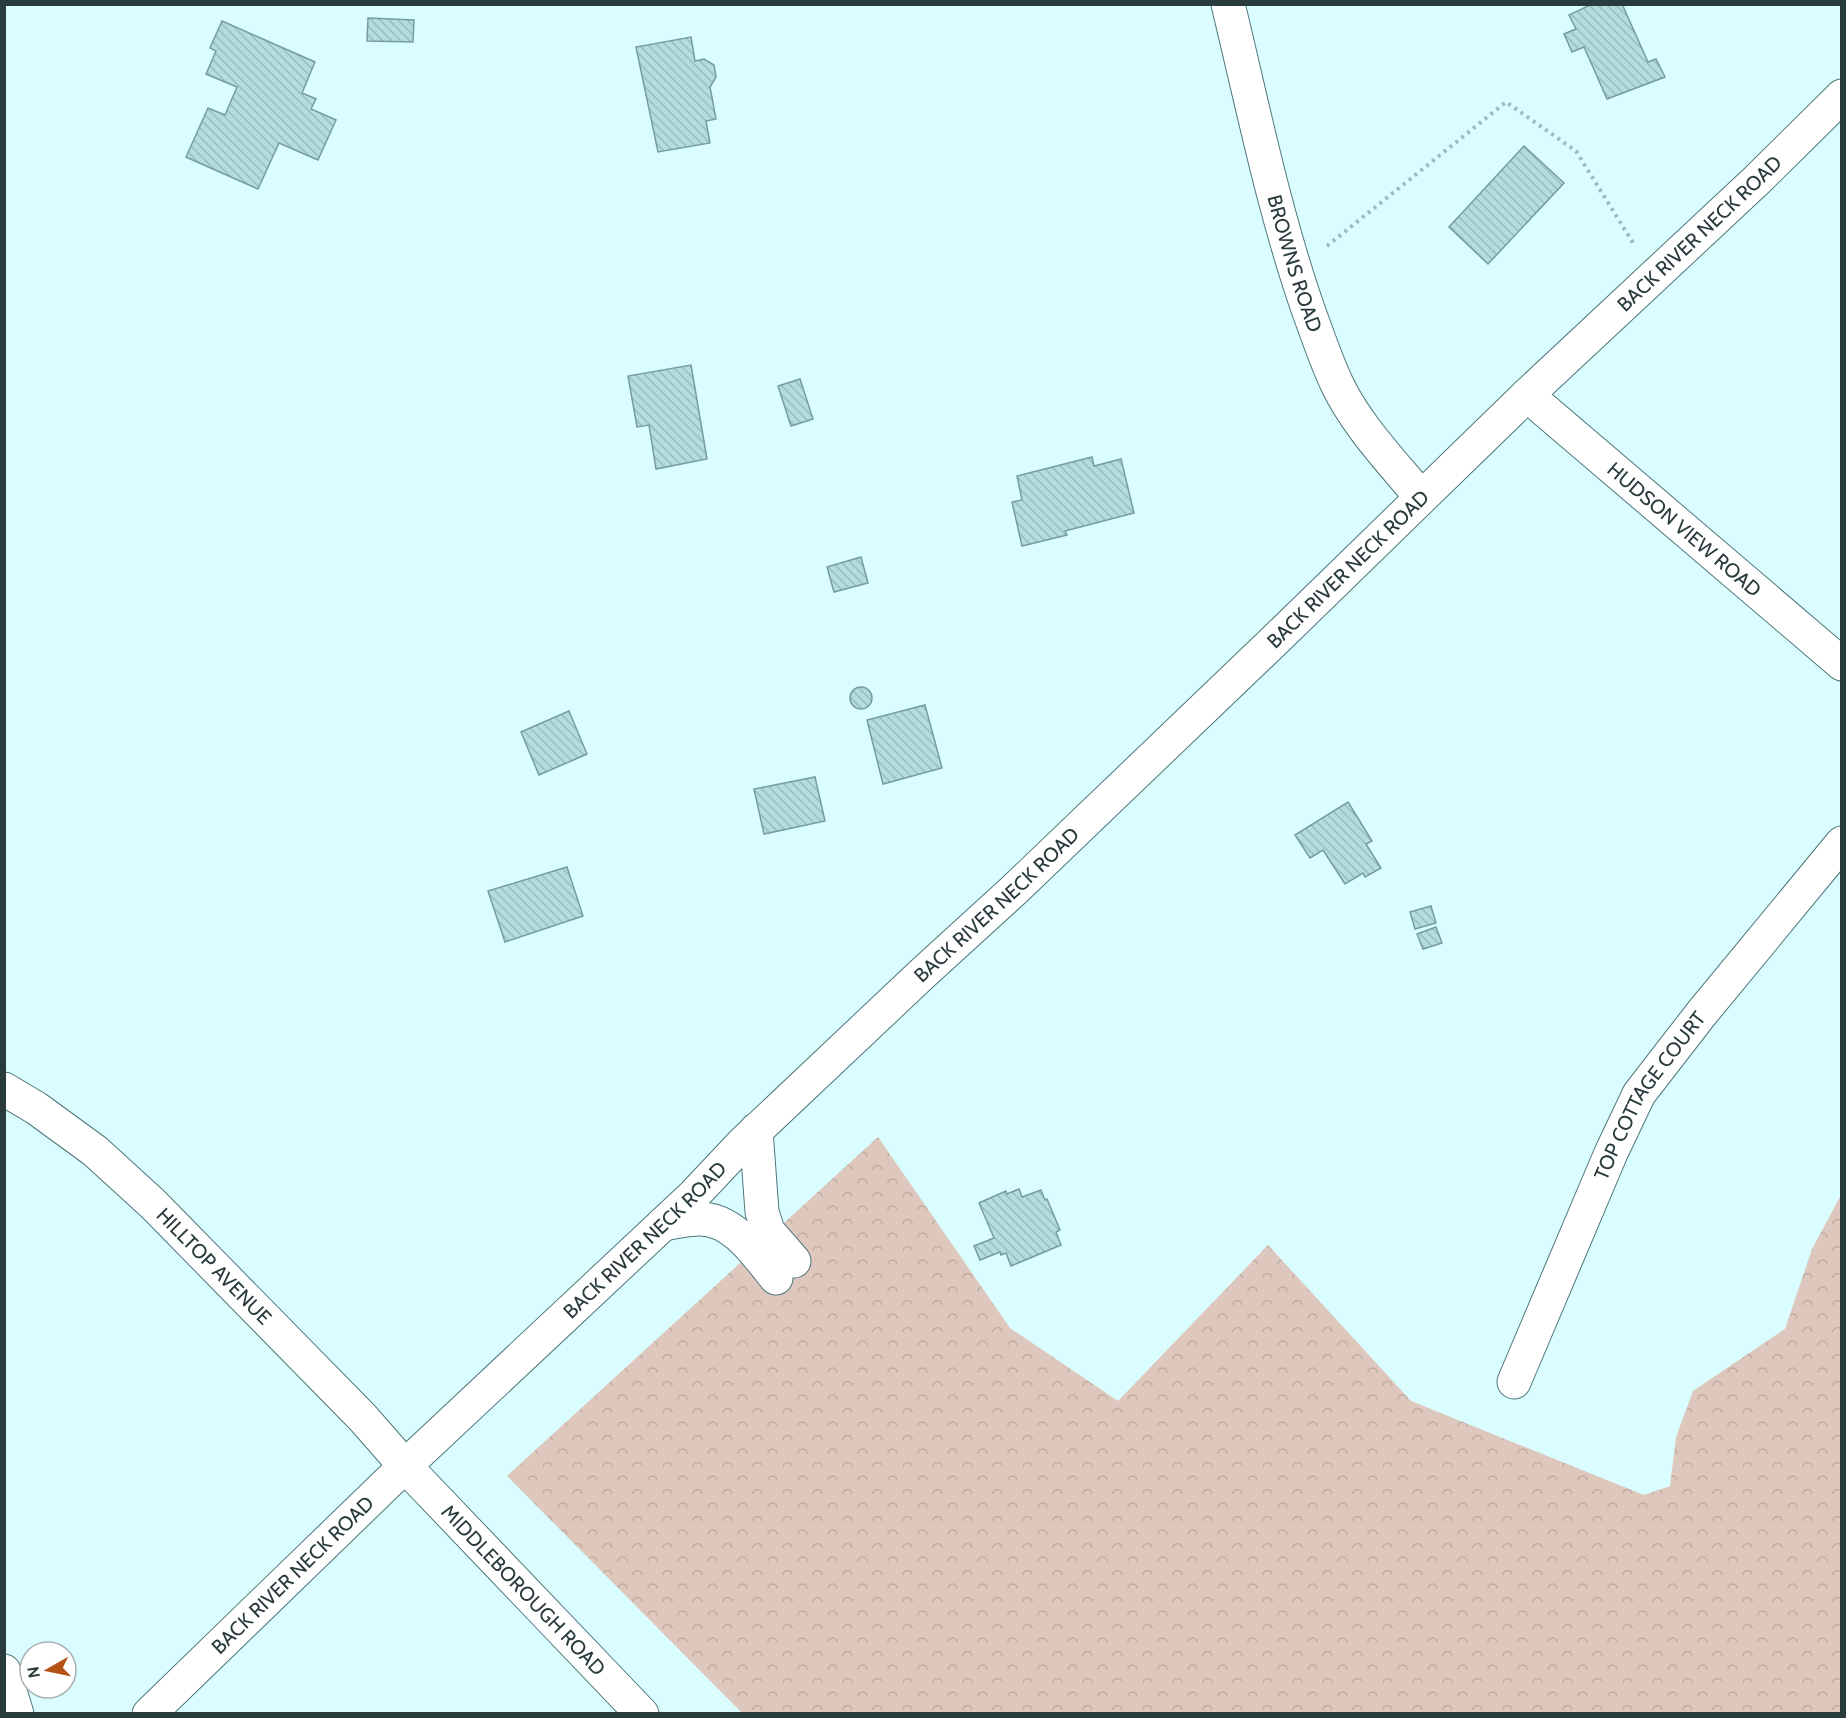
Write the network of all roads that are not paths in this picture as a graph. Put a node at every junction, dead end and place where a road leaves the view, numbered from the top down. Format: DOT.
graph roads {
  1 [pos="1228,4"];
  2 [pos="1842,96"];
  3 [pos="1527,395"];
  4 [pos="1421,497"];
  5 [pos="1842,664"];
  6 [pos="1842,843"];
  7 [pos="4,1089"];
  8 [pos="756,1131"];
  9 [pos="663,1224"];
  10 [pos="1514,1382"];
  11 [pos="405,1466"];
  12 [pos="4,1671"];
  13 [pos="17,1713"];
  14 [pos="149,1713"];
  15 [pos="642,1713"];
  1 -- 4 [label="street, BROWNS ROAD"];
  2 -- 3 [label="street, BACK RIVER NECK ROAD"];
  3 -- 4 [label="street, BACK RIVER NECK ROAD"];
  3 -- 5 [label="street, HUDSON VIEW ROAD"];
  4 -- 8 [label="street, BACK RIVER NECK ROAD"];
  6 -- 10 [label="street, TOP COTTAGE COURT"];
  7 -- 11 [label="street, HILLTOP AVENUE"];
  8 -- 9 [label="street, BACK RIVER NECK ROAD"];
  8 -- 9 [label="street"];
  9 -- 11 [label="street, BACK RIVER NECK ROAD"];
  11 -- 14 [label="street, BACK RIVER NECK ROAD"];
  11 -- 15 [label="street, MIDDLEBOROUGH ROAD"];
  12 -- 13 [label="street"];
}
